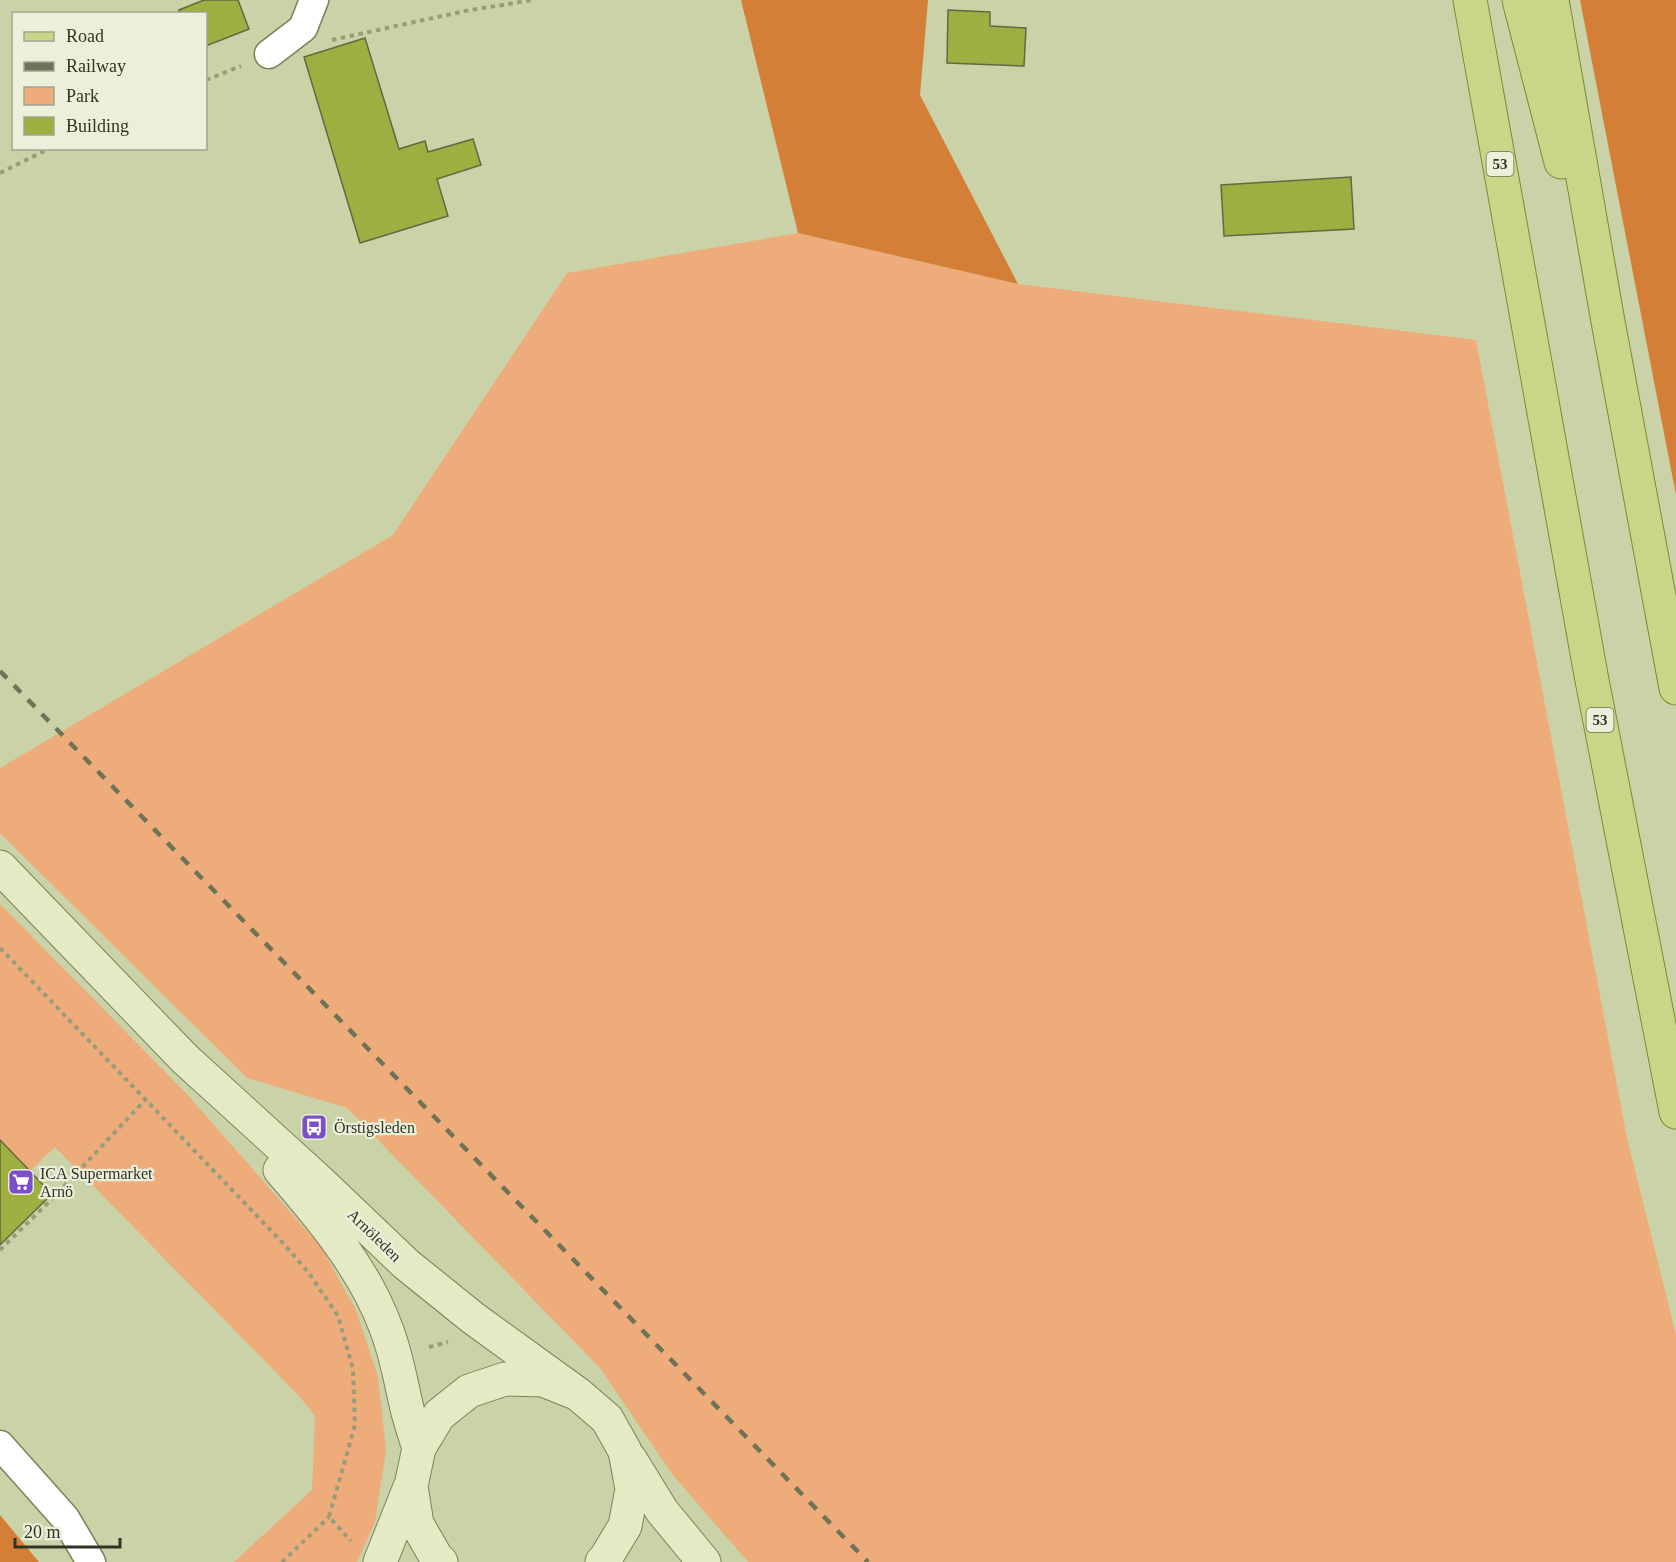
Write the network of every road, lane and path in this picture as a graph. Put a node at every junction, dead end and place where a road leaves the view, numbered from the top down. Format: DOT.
graph roads {
  1 [pos="314,0"];
  2 [pos="534,0"];
  3 [pos="1470,0"];
  4 [pos="1519,0"];
  5 [pos="1552,0"];
  6 [pos="327,41"];
  7 [pos="269,54"];
  8 [pos="46,150"];
  9 [pos="0,172"];
  10 [pos="1607,316"];
  11 [pos="1676,688"];
  12 [pos="0,867"];
  13 [pos="0,948"];
  14 [pos="185,1059"];
  15 [pos="146,1099"];
  16 [pos="1676,1113"];
  17 [pos="0,1250"];
  18 [pos="578,1394"];
  19 [pos="0,1445"];
  20 [pos="419,1448"];
  21 [pos="626,1452"];
  22 [pos="411,1486"];
  23 [pos="329,1517"];
  24 [pos="368,1554"];
  25 [pos="91,1562"];
  26 [pos="282,1562"];
  27 [pos="441,1562"];
  28 [pos="602,1562"];
  29 [pos="704,1562"];
  1 -- 7 [label="street"];
  2 -- 6 [label="path"];
  3 -- 16 [label="main road, 53"];
  4 -- 10 [label="main road"];
  5 -- 10 [label="main road"];
  8 -- 9 [label="path"];
  10 -- 11 [label="main road"];
  12 -- 14 [label="main road, Arnöleden"];
  13 -- 15 [label="path"];
  14 -- 18 [label="main road, Arnöleden"];
  14 -- 20 [label="main road, Arnöleden"];
  15 -- 17 [label="path"];
  15 -- 23 [label="path"];
  18 -- 20 [label="main road"];
  18 -- 21 [label="main road"];
  19 -- 25 [label="street"];
  20 -- 22 [label="main road"];
  21 -- 28 [label="main road"];
  21 -- 29 [label="main road"];
  22 -- 24 [label="main road"];
  22 -- 27 [label="main road"];
  23 -- 24 [label="path"];
  23 -- 26 [label="path"];
}
